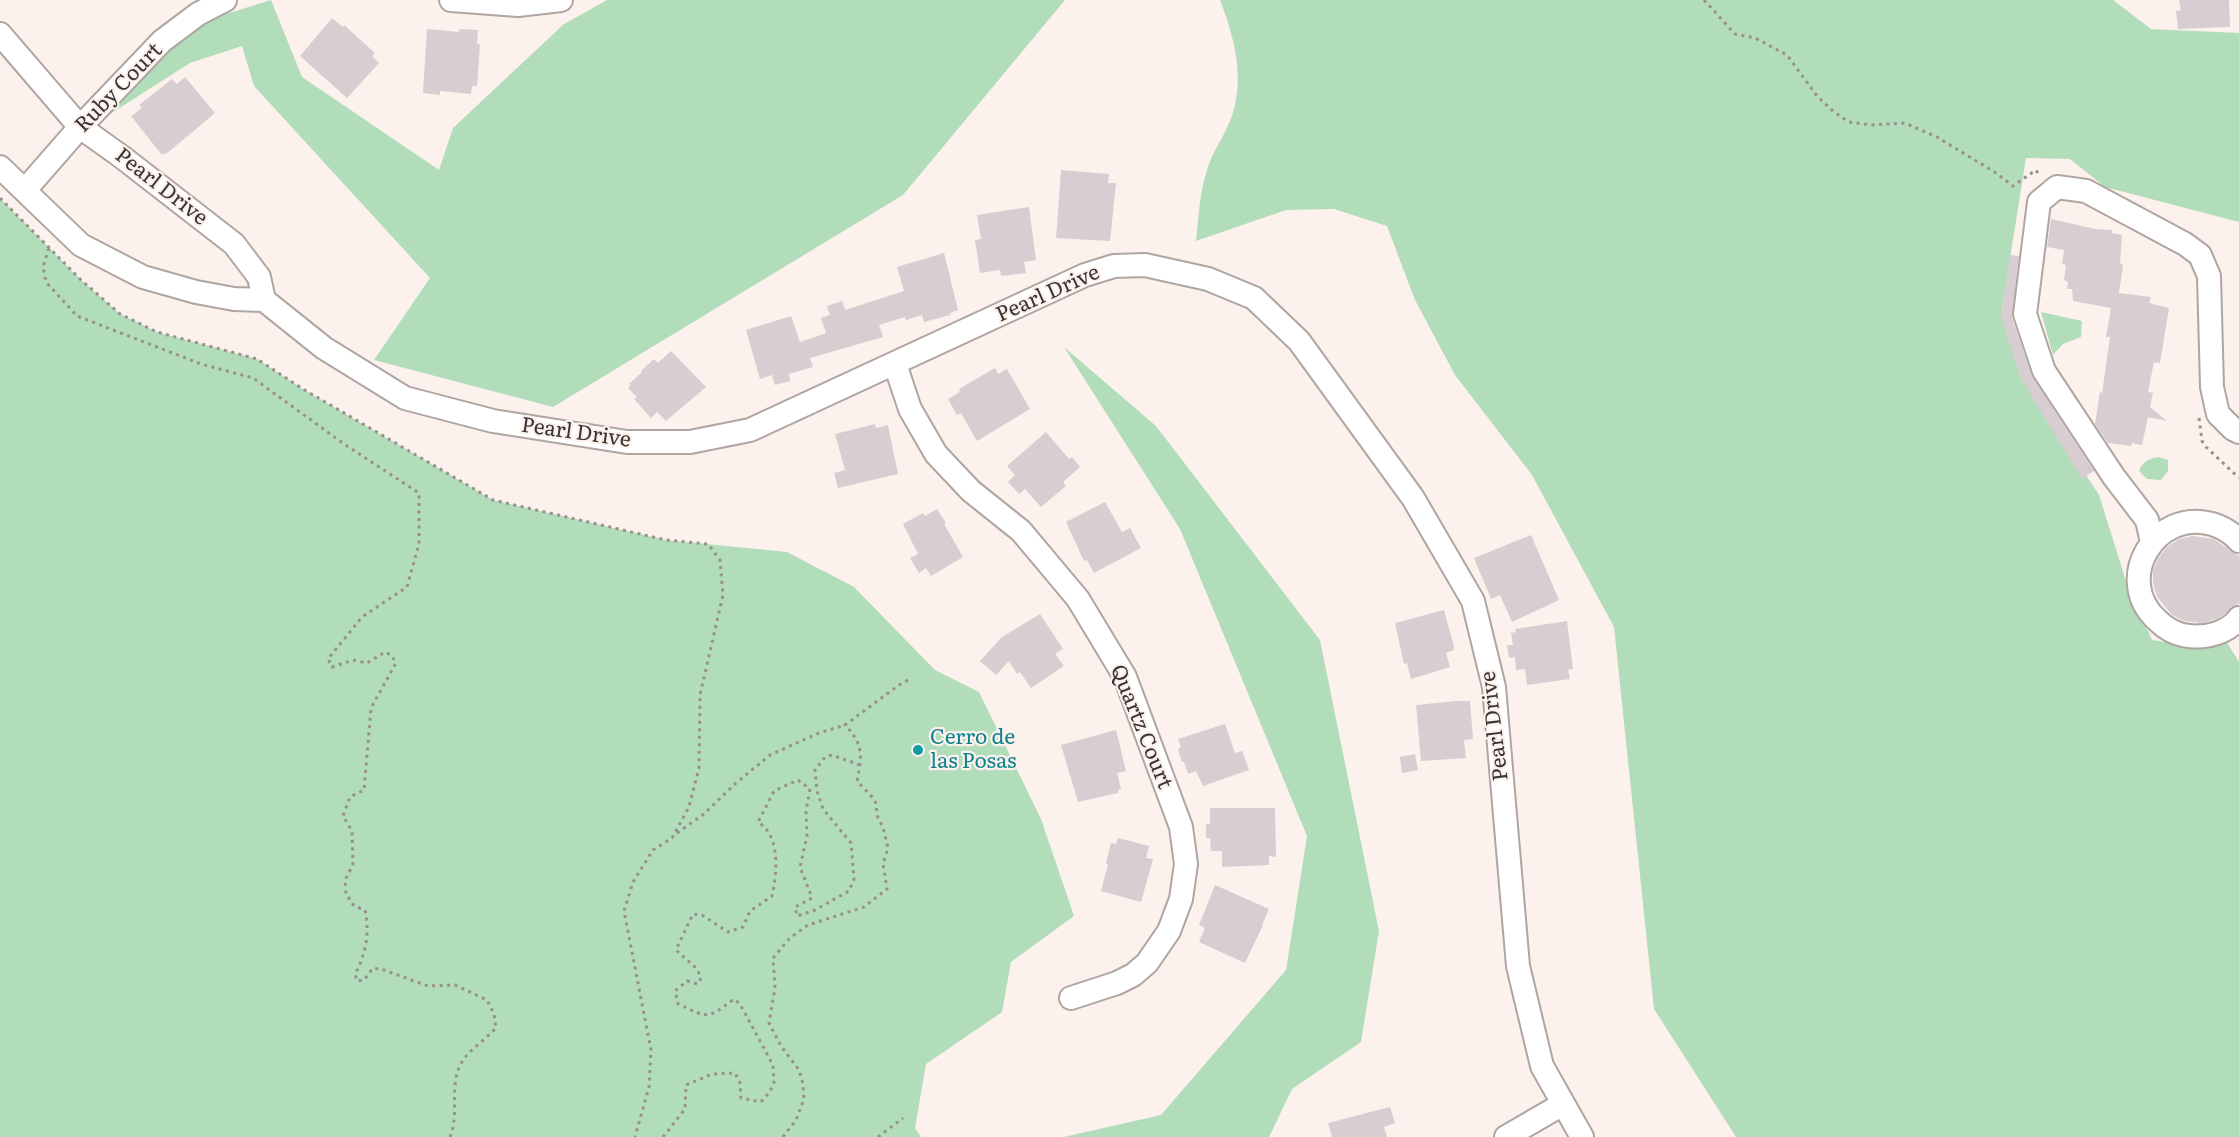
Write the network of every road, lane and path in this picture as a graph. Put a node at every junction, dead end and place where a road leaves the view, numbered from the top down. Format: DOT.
graph roads {
  1 [pos="225,0"];
  2 [pos="452,0"];
  3 [pos="561,0"];
  4 [pos="1704,0"];
  5 [pos="0,34"];
  6 [pos="80,127"];
  7 [pos="0,167"];
  8 [pos="2036,170"];
  9 [pos="25,190"];
  10 [pos="0,198"];
  11 [pos="49,248"];
  12 [pos="264,300"];
  13 [pos="895,364"];
  14 [pos="2217,409"];
  15 [pos="2239,432"];
  16 [pos="2239,478"];
  17 [pos="2239,541"];
  18 [pos="2152,542"];
  19 [pos="2239,618"];
  20 [pos="912,678"];
  21 [pos="845,725"];
  22 [pos="860,765"];
  23 [pos="674,834"];
  24 [pos="1071,998"];
  25 [pos="1563,1104"];
  26 [pos="903,1118"];
  27 [pos="450,1137"];
  28 [pos="635,1137"];
  29 [pos="663,1137"];
  30 [pos="783,1137"];
  31 [pos="878,1137"];
  32 [pos="1506,1137"];
  33 [pos="1582,1137"];
  1 -- 6 [label="street, Ruby Court"];
  2 -- 3 [label="street"];
  4 -- 8 [label="path"];
  5 -- 6 [label="street, Pearl Drive"];
  6 -- 9 [label="street, Ruby Court"];
  6 -- 12 [label="street, Pearl Drive"];
  7 -- 9 [label="street"];
  9 -- 12 [label="street"];
  10 -- 11 [label="path"];
  11 -- 23 [label="path"];
  11 -- 27 [label="path"];
  12 -- 13 [label="street, Pearl Drive"];
  13 -- 24 [label="street, Quartz Court"];
  13 -- 25 [label="street, Pearl Drive"];
  14 -- 15 [label="street"];
  14 -- 16 [label="path"];
  14 -- 18 [label="street"];
  17 -- 18 [label="street"];
  18 -- 19 [label="street"];
  20 -- 21 [label="path"];
  21 -- 22 [label="path"];
  21 -- 23 [label="path"];
  22 -- 29 [label="path"];
  22 -- 30 [label="path"];
  23 -- 28 [label="path"];
  25 -- 32 [label="street"];
  25 -- 33 [label="street, Pearl Drive"];
  26 -- 31 [label="path"];
}
